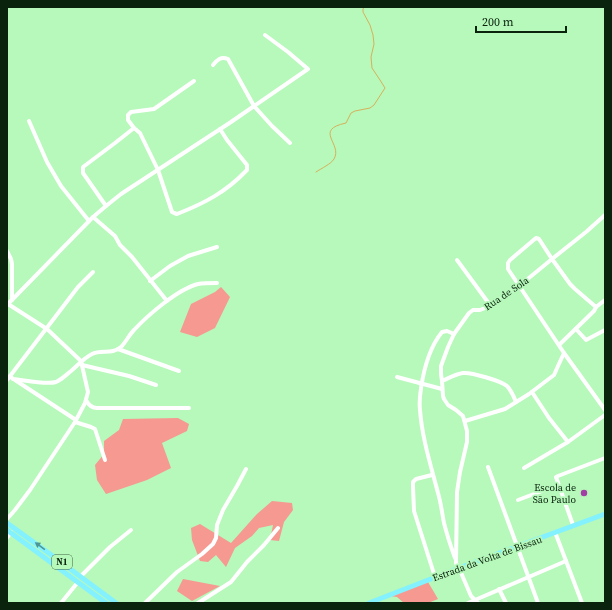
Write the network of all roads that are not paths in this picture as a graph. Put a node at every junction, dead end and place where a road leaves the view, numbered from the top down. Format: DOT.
graph roads {
  1 [pos="265,36"];
  2 [pos="213,65"];
  3 [pos="194,81"];
  4 [pos="254,106"];
  5 [pos="29,121"];
  6 [pos="134,128"];
  7 [pos="220,129"];
  8 [pos="290,143"];
  9 [pos="158,170"];
  10 [pos="106,206"];
  11 [pos="605,215"];
  12 [pos="94,217"];
  13 [pos="89,221"];
  14 [pos="217,247"];
  15 [pos="7,251"];
  16 [pos="552,258"];
  17 [pos="457,260"];
  18 [pos="94,272"];
  19 [pos="150,281"];
  20 [pos="216,283"];
  21 [pos="519,286"];
  22 [pos="12,300"];
  23 [pos="605,300"];
  24 [pos="167,301"];
  25 [pos="8,304"];
  26 [pos="490,305"];
  27 [pos="596,307"];
  28 [pos="47,329"];
  29 [pos="576,329"];
  30 [pos="605,330"];
  31 [pos="454,334"];
  32 [pos="560,346"];
  33 [pos="118,349"];
  34 [pos="564,352"];
  35 [pos="82,363"];
  36 [pos="179,371"];
  37 [pos="397,377"];
  38 [pos="10,378"];
  39 [pos="442,381"];
  40 [pos="422,383"];
  41 [pos="156,385"];
  42 [pos="442,389"];
  43 [pos="532,392"];
  44 [pos="86,400"];
  45 [pos="516,402"];
  46 [pos="189,408"];
  47 [pos="605,410"];
  48 [pos="605,415"];
  49 [pos="76,421"];
  50 [pos="465,421"];
  51 [pos="568,442"];
  52 [pos="605,458"];
  53 [pos="105,460"];
  54 [pos="488,467"];
  55 [pos="524,468"];
  56 [pos="246,469"];
  57 [pos="432,475"];
  58 [pos="558,485"];
  59 [pos="518,500"];
  60 [pos="605,514"];
  61 [pos="7,519"];
  62 [pos="7,523"];
  63 [pos="573,525"];
  64 [pos="278,528"];
  65 [pos="131,530"];
  66 [pos="9,531"];
  67 [pos="555,532"];
  68 [pos="7,538"];
  69 [pos="517,547"];
  70 [pos="566,561"];
  71 [pos="458,566"];
  72 [pos="80,576"];
  73 [pos="435,577"];
  74 [pos="528,577"];
  75 [pos="78,582"];
  76 [pos="500,589"];
  77 [pos="476,601"];
  78 [pos="61,603"];
  79 [pos="106,603"];
  80 [pos="116,603"];
  81 [pos="144,603"];
  82 [pos="198,603"];
  83 [pos="369,603"];
  84 [pos="468,603"];
  85 [pos="506,603"];
  86 [pos="538,603"];
  87 [pos="582,603"];
  1 -- 4 [label="street"];
  2 -- 4 [label="street"];
  3 -- 6 [label="street"];
  4 -- 7 [label="street"];
  4 -- 8 [label="street"];
  5 -- 13 [label="street"];
  6 -- 9 [label="street"];
  6 -- 10 [label="street"];
  7 -- 9 [label="street"];
  7 -- 9 [label="street"];
  9 -- 10 [label="street"];
  10 -- 12 [label="street"];
  11 -- 16 [label="street, Rua de Sola"];
  12 -- 13 [label="street"];
  12 -- 19 [label="street"];
  13 -- 22 [label="street"];
  14 -- 19 [label="street"];
  15 -- 22 [label="street"];
  16 -- 21 [label="street, Rua de Sola"];
  16 -- 21 [label="street"];
  16 -- 27 [label="street"];
  17 -- 26 [label="street"];
  18 -- 28 [label="street"];
  19 -- 24 [label="street"];
  20 -- 24 [label="street"];
  21 -- 26 [label="street, Rua de Sola"];
  21 -- 32 [label="street"];
  22 -- 25 [label="street"];
  23 -- 27 [label="street"];
  24 -- 33 [label="street"];
  25 -- 28 [label="street"];
  26 -- 31 [label="street, Rua de Sola"];
  27 -- 29 [label="street"];
  28 -- 35 [label="street"];
  28 -- 38 [label="street"];
  29 -- 30 [label="street"];
  29 -- 32 [label="street"];
  31 -- 39 [label="street, Rua de Sola"];
  31 -- 40 [label="street"];
  32 -- 34 [label="street"];
  33 -- 35 [label="street"];
  33 -- 36 [label="street"];
  34 -- 43 [label="street"];
  34 -- 47 [label="street"];
  35 -- 38 [label="street"];
  35 -- 41 [label="street"];
  35 -- 44 [label="street"];
  37 -- 40 [label="street"];
  38 -- 49 [label="street"];
  39 -- 42 [label="street, Rua de Sola"];
  39 -- 45 [label="street"];
  40 -- 42 [label="street"];
  40 -- 57 [label="street"];
  42 -- 50 [label="street, Rua de Sola"];
  43 -- 45 [label="street"];
  43 -- 51 [label="street"];
  44 -- 46 [label="street"];
  44 -- 49 [label="street"];
  45 -- 50 [label="street"];
  48 -- 51 [label="street"];
  49 -- 53 [label="street"];
  49 -- 61 [label="street"];
  50 -- 71 [label="street"];
  51 -- 55 [label="street"];
  52 -- 58 [label="street"];
  54 -- 69 [label="street"];
  56 -- 81 [label="street"];
  57 -- 71 [label="street"];
  57 -- 73 [label="street"];
  58 -- 59 [label="street"];
  58 -- 63 [label="street"];
  60 -- 63 [label="main road, Estrada da Volta de Bissau"];
  72 -- 62 [label="main road, N1, one-way"];
  63 -- 67 [label="main road, Estrada da Volta de Bissau"];
  64 -- 82 [label="street"];
  65 -- 72 [label="street"];
  66 -- 68 [label="street"];
  66 -- 75 [label="main road, N1"];
  67 -- 69 [label="main road, Estrada da Volta de Bissau"];
  67 -- 70 [label="street"];
  69 -- 71 [label="main road, Estrada da Volta de Bissau"];
  69 -- 74 [label="street"];
  70 -- 74 [label="street"];
  70 -- 87 [label="street"];
  71 -- 73 [label="main road, Estrada da Volta de Bissau"];
  71 -- 77 [label="street"];
  72 -- 80 [label="main road, N1"];
  73 -- 83 [label="main road, Estrada da Volta de Bissau"];
  74 -- 76 [label="street"];
  74 -- 86 [label="street"];
  75 -- 78 [label="street"];
  75 -- 79 [label="main road, N1"];
  76 -- 77 [label="street"];
  76 -- 85 [label="street"];
  77 -- 84 [label="street"];
}
